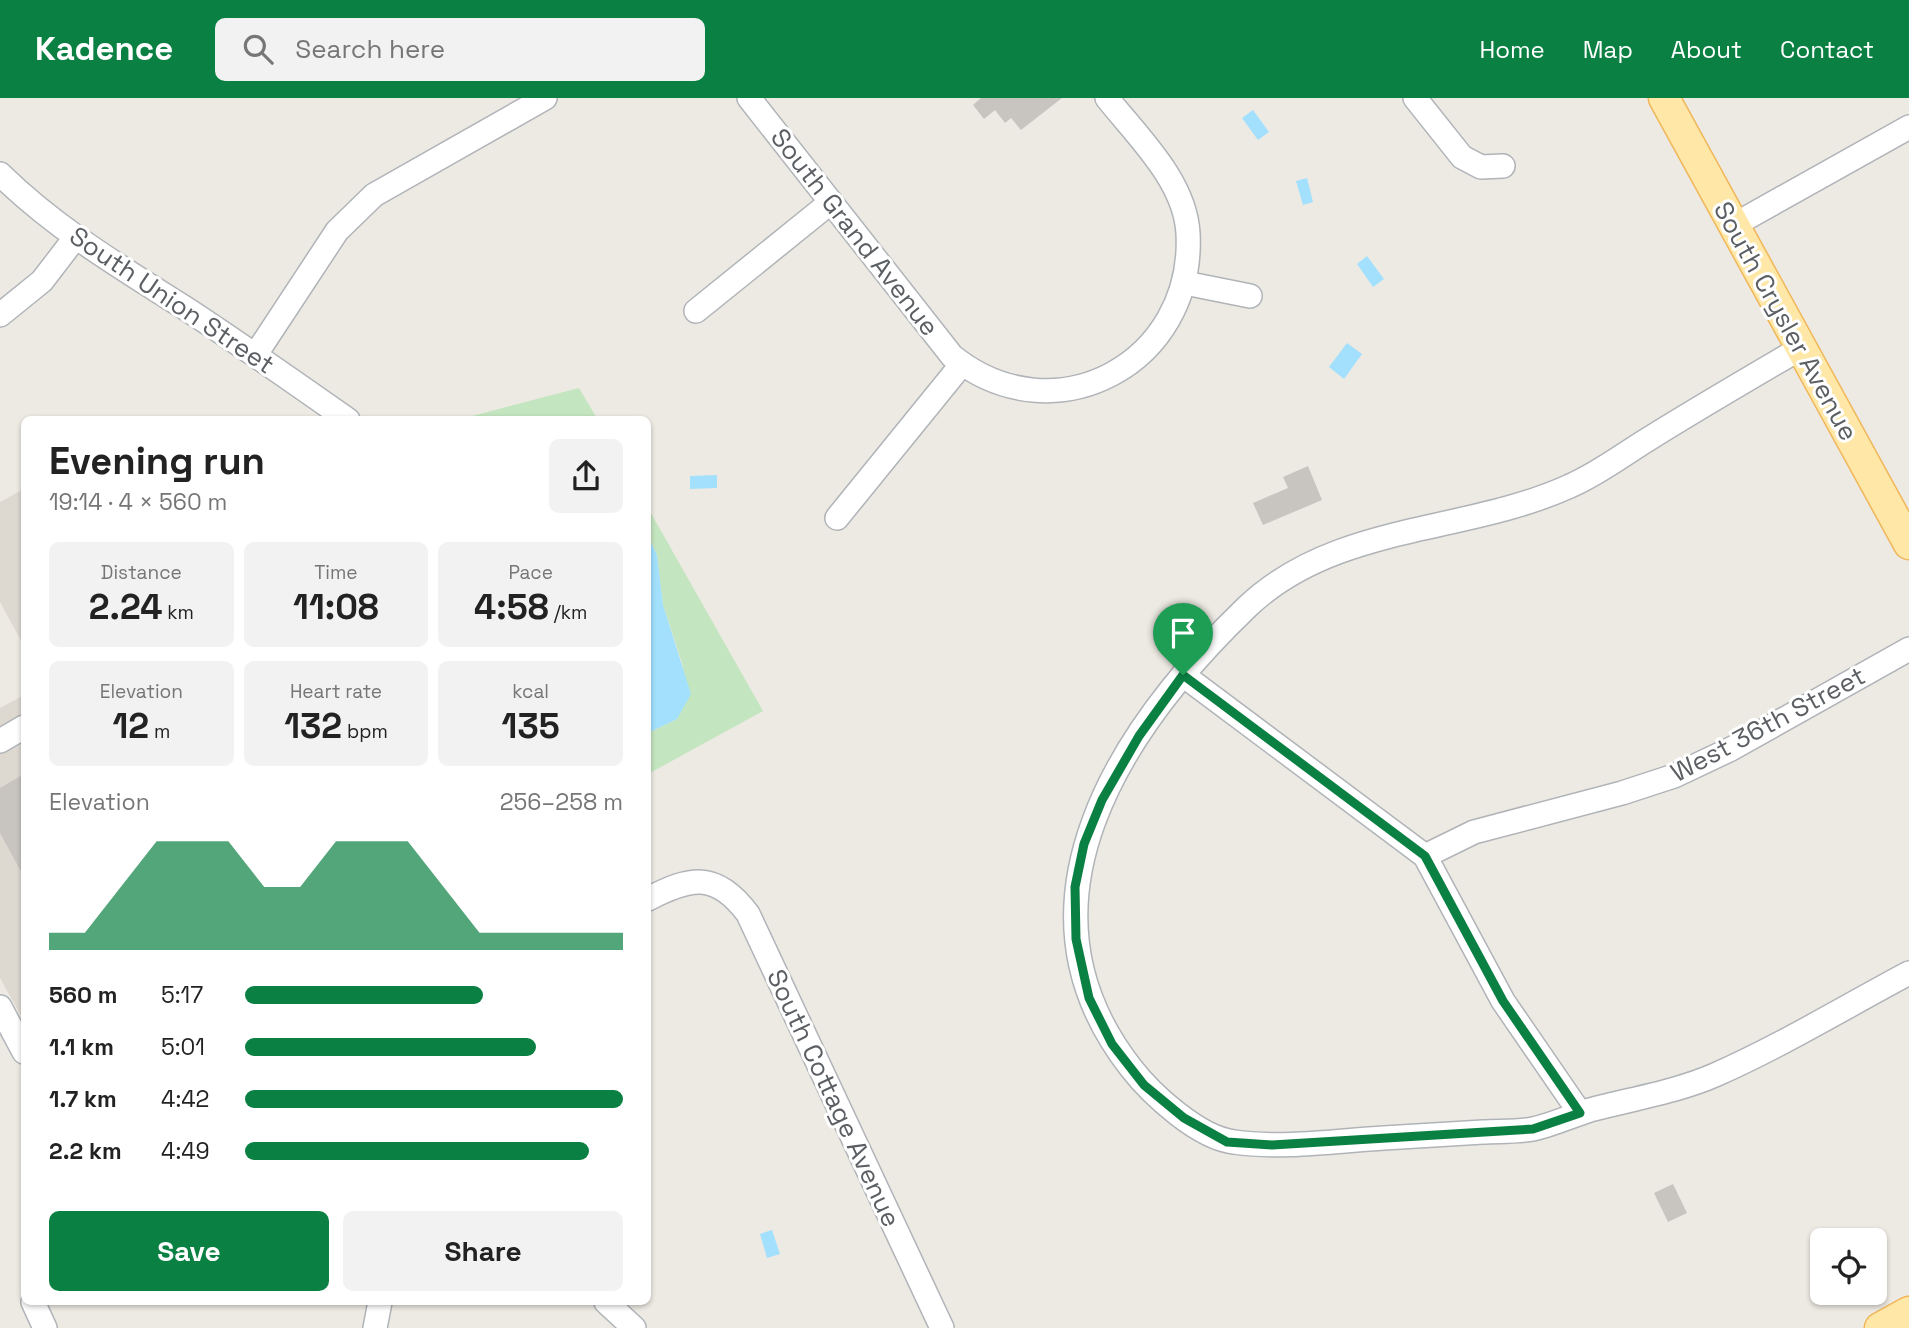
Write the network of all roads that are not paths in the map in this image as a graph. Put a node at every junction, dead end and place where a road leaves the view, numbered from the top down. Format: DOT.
graph roads {
  1 [pos="545,98"];
  2 [pos="749,98"];
  3 [pos="1107,98"];
  4 [pos="1415,98"];
  5 [pos="1664,98"];
  6 [pos="1909,127"];
  7 [pos="1503,166"];
  8 [pos="0,174"];
  9 [pos="831,202"];
  10 [pos="1734,226"];
  11 [pos="75,238"];
  12 [pos="1185,283"];
  13 [pos="1250,296"];
  14 [pos="696,311"];
  15 [pos="0,315"];
  16 [pos="1801,348"];
  17 [pos="256,354"];
  18 [pos="962,364"];
  19 [pos="342,416"];
  20 [pos="837,518"];
  21 [pos="1909,544"];
  22 [pos="1909,649"];
  23 [pos="1183,675"];
  24 [pos="21,729"];
  25 [pos="0,741"];
  26 [pos="1425,856"];
  27 [pos="651,897"];
  28 [pos="1909,973"];
  29 [pos="0,1007"];
  30 [pos="21,1046"];
  31 [pos="1580,1113"];
  32 [pos="34,1305"];
  33 [pos="379,1305"];
  34 [pos="609,1305"];
  35 [pos="1909,1312"];
  36 [pos="45,1328"];
  37 [pos="375,1328"];
  38 [pos="634,1328"];
  39 [pos="942,1328"];
  40 [pos="1880,1328"];
  1 -- 17 [label="street"];
  2 -- 9 [label="street, South Grand Avenue"];
  3 -- 12 [label="street, South Grand Avenue"];
  4 -- 7 [label="street"];
  5 -- 10 [label="main road, South Crysler Avenue"];
  6 -- 10 [label="street"];
  8 -- 11 [label="street, South Union Street"];
  9 -- 14 [label="street"];
  9 -- 18 [label="street, South Grand Avenue"];
  10 -- 16 [label="main road, South Crysler Avenue"];
  11 -- 15 [label="street"];
  11 -- 17 [label="street, South Union Street"];
  12 -- 13 [label="street"];
  12 -- 18 [label="street, South Grand Avenue"];
  16 -- 21 [label="main road, South Crysler Avenue"];
  16 -- 23 [label="street"];
  17 -- 19 [label="street, South Union Street"];
  18 -- 20 [label="street"];
  22 -- 26 [label="street, West 36th Street"];
  23 -- 26 [label="street"];
  23 -- 31 [label="street"];
  24 -- 25 [label="street"];
  26 -- 31 [label="street"];
  27 -- 39 [label="street, South Cottage Avenue"];
  28 -- 31 [label="street"];
  29 -- 30 [label="street"];
  32 -- 36 [label="street"];
  33 -- 37 [label="street"];
  34 -- 38 [label="street"];
  35 -- 40 [label="main road"];
}
